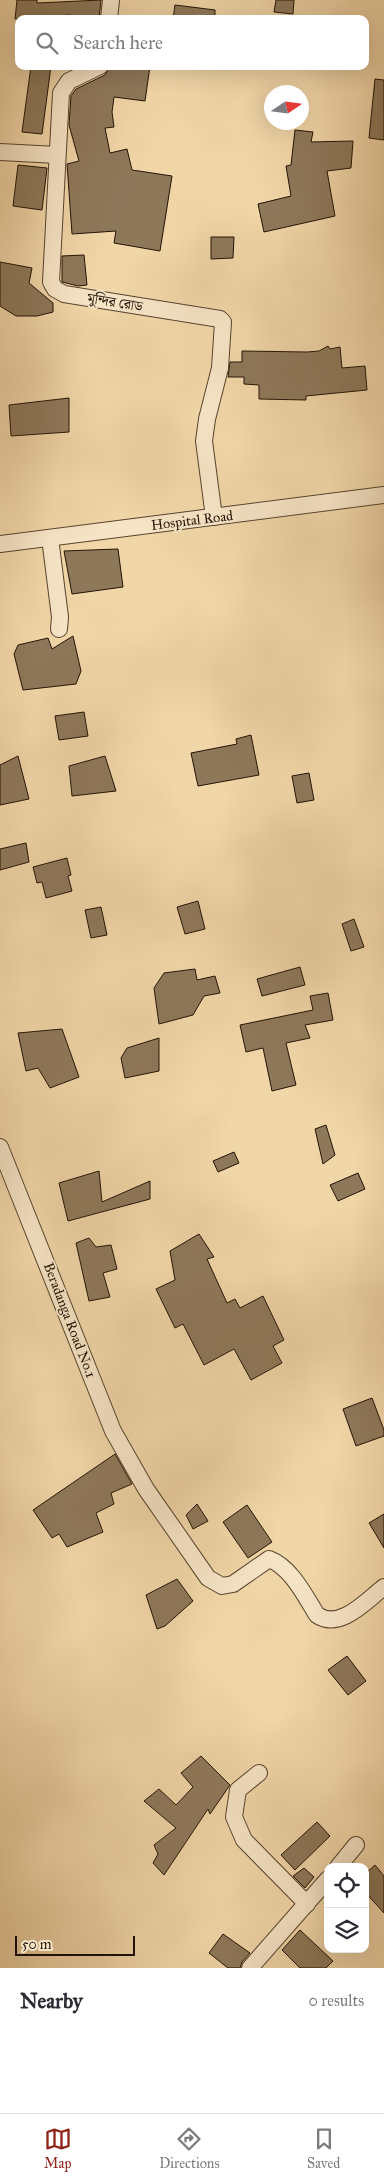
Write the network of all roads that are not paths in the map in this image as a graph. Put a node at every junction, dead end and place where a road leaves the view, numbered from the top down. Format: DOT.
graph roads {
  1 [pos="111,0"];
  2 [pos="110,15"];
  3 [pos="92,70"];
  4 [pos="0,152"];
  5 [pos="57,155"];
  6 [pos="384,495"];
  7 [pos="214,517"];
  8 [pos="50,538"];
  9 [pos="0,544"];
  10 [pos="59,629"];
  11 [pos="0,1147"];
  12 [pos="384,1587"];
  13 [pos="259,1773"];
  14 [pos="356,1845"];
  15 [pos="341,1863"];
  16 [pos="324,1884"];
  17 [pos="308,1904"];
  18 [pos="250,1968"];
  1 -- 2 [label="street"];
  3 -- 5 [label="street, মুন্দির রোড"];
  4 -- 5 [label="street"];
  5 -- 7 [label="street, মুন্দির রোড"];
  6 -- 7 [label="street, Hospital Road"];
  7 -- 8 [label="street, Hospital Road"];
  8 -- 9 [label="street, Hospital Road"];
  8 -- 10 [label="street"];
  11 -- 12 [label="street, Beradanga Road No.1"];
  13 -- 17 [label="street"];
  14 -- 15 [label="street"];
  16 -- 17 [label="street"];
  17 -- 18 [label="street"];
}
